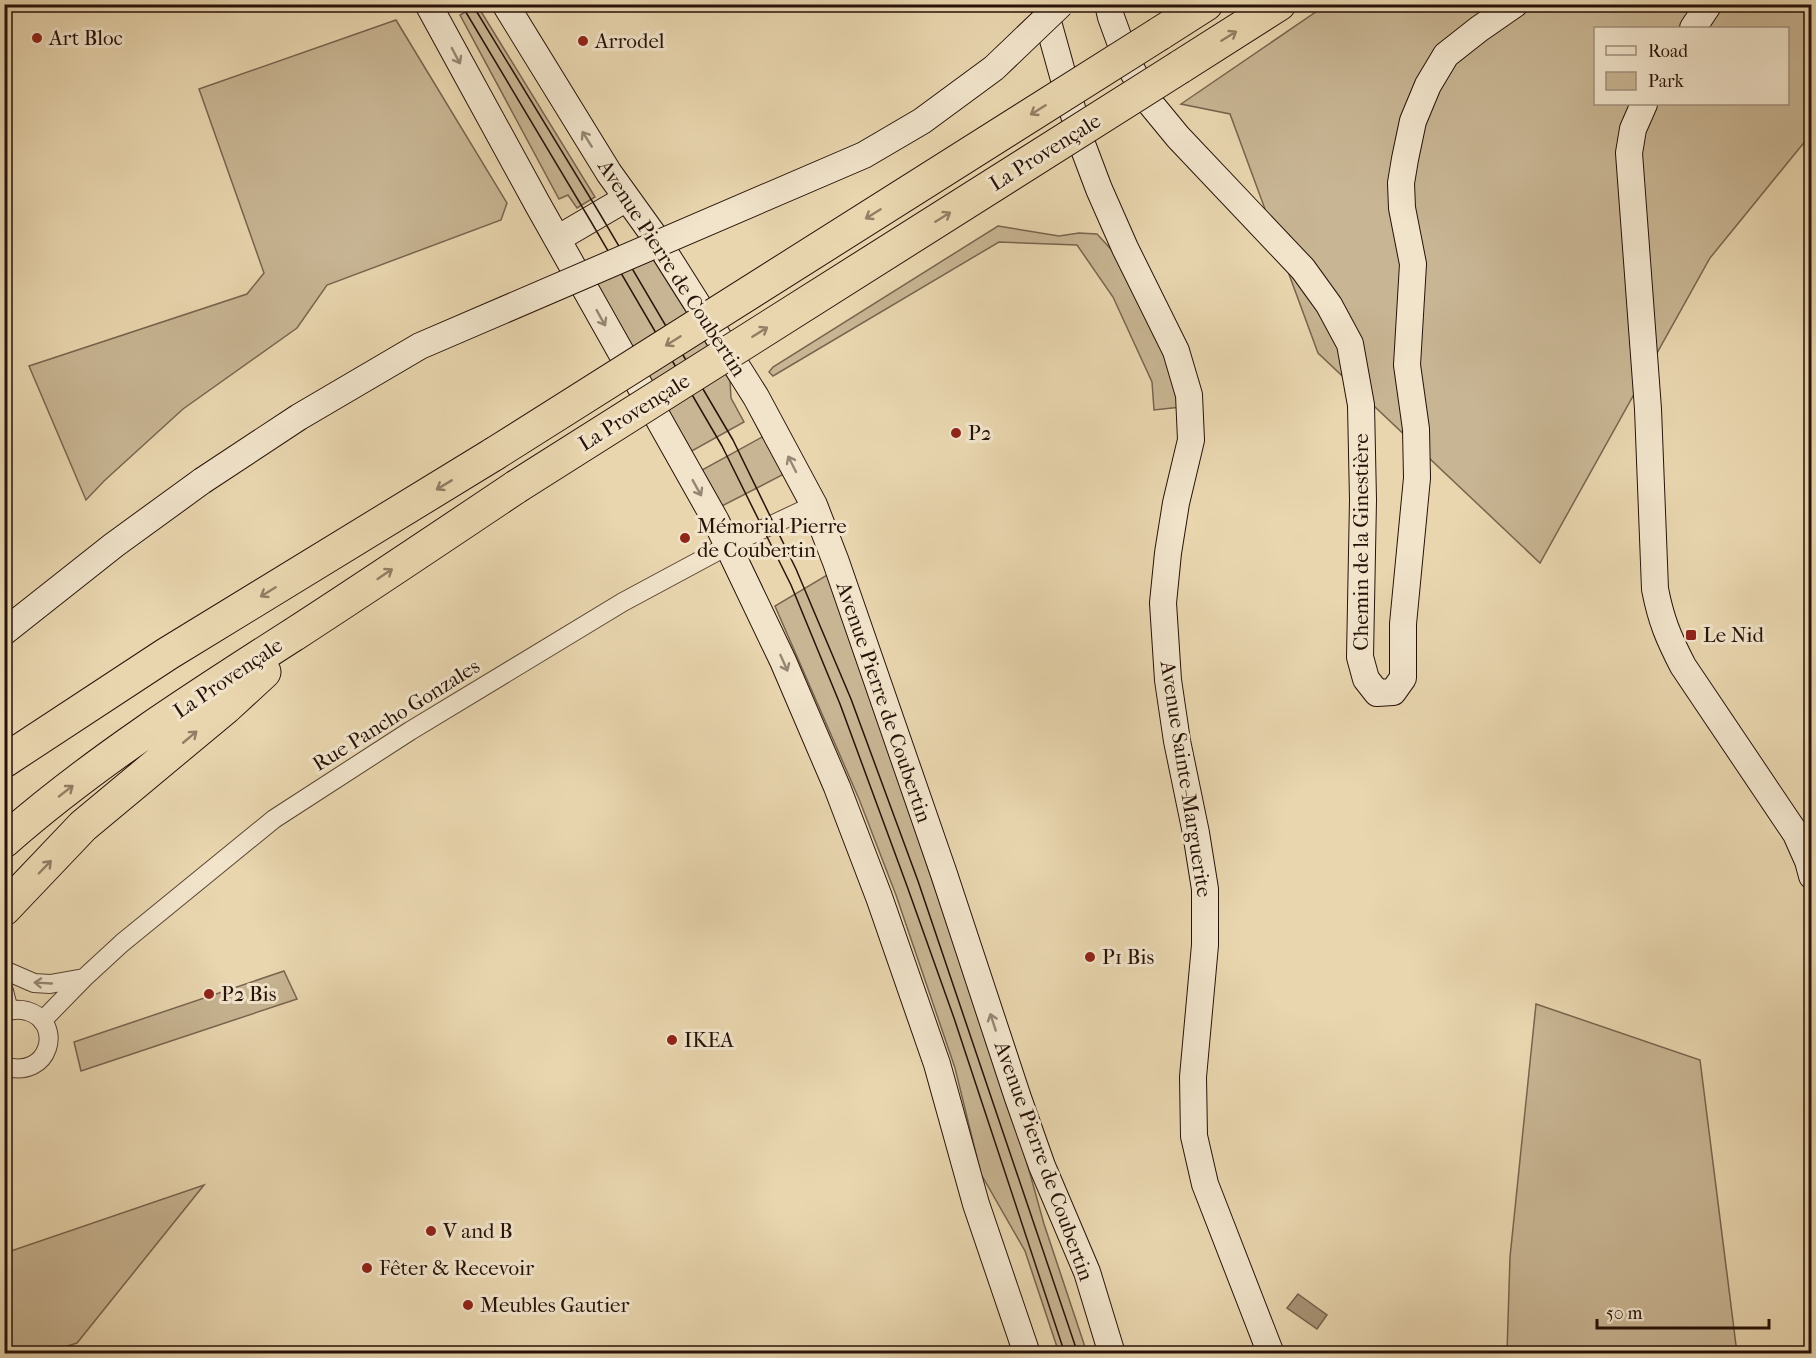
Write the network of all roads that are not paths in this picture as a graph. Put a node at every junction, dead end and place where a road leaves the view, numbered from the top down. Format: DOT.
graph roads {
  1 [pos="428,4"];
  2 [pos="505,4"];
  3 [pos="1043,4"];
  4 [pos="1061,4"];
  5 [pos="1206,4"];
  6 [pos="1279,4"];
  7 [pos="1515,4"];
  8 [pos="1708,4"];
  9 [pos="1110,11"];
  10 [pos="1694,27"];
  11 [pos="1644,105"];
  12 [pos="627,198"];
  13 [pos="557,239"];
  14 [pos="814,505"];
  15 [pos="729,545"];
  16 [pos="337,607"];
  17 [pos="5,632"];
  18 [pos="168,654"];
  19 [pos="4,738"];
  20 [pos="4,761"];
  21 [pos="4,841"];
  22 [pos="1812,876"];
  23 [pos="4,909"];
  24 [pos="4,970"];
  25 [pos="84,978"];
  26 [pos="4,991"];
  27 [pos="7,1012"];
  28 [pos="42,1021"];
  29 [pos="4,1066"];
  30 [pos="23,1069"];
  31 [pos="4,1074"];
  32 [pos="1027,1353"];
  33 [pos="1112,1353"];
  34 [pos="1271,1353"];
  1 -- 13 [label="main road, one-way"];
  12 -- 2 [label="main road, Avenue Pierre de Coubertin, one-way"];
  3 -- 34 [label="main road, Avenue Sainte-Marguerite"];
  4 -- 17 [label="main road, bridge"];
  5 -- 18 [label="highway, La Provençale, one-way, bridge"];
  16 -- 6 [label="highway, La Provençale, one-way, bridge"];
  7 -- 9 [label="main road, Chemin de la Ginestière"];
  8 -- 10 [label="main road"];
  11 -- 22 [label="main road"];
  12 -- 13 [label="main road"];
  14 -- 12 [label="main road, Avenue Pierre de Coubertin, one-way"];
  13 -- 15 [label="main road, one-way"];
  14 -- 15 [label="street, Rue Pancho Gonzales"];
  33 -- 14 [label="main road, Avenue Pierre de Coubertin, one-way"];
  15 -- 25 [label="street, Rue Pancho Gonzales"];
  15 -- 32 [label="main road, one-way"];
  21 -- 16 [label="highway, La Provençale, one-way"];
  23 -- 16 [label="highway, one-way"];
  18 -- 19 [label="highway"];
  18 -- 20 [label="highway, La Provençale"];
  25 -- 24 [label="street, one-way"];
  25 -- 28 [label="street, Rue Pancho Gonzales"];
  26 -- 27 [label="street"];
  27 -- 28 [label="street"];
  28 -- 30 [label="street"];
  29 -- 30 [label="street"];
  30 -- 31 [label="street"];
}
